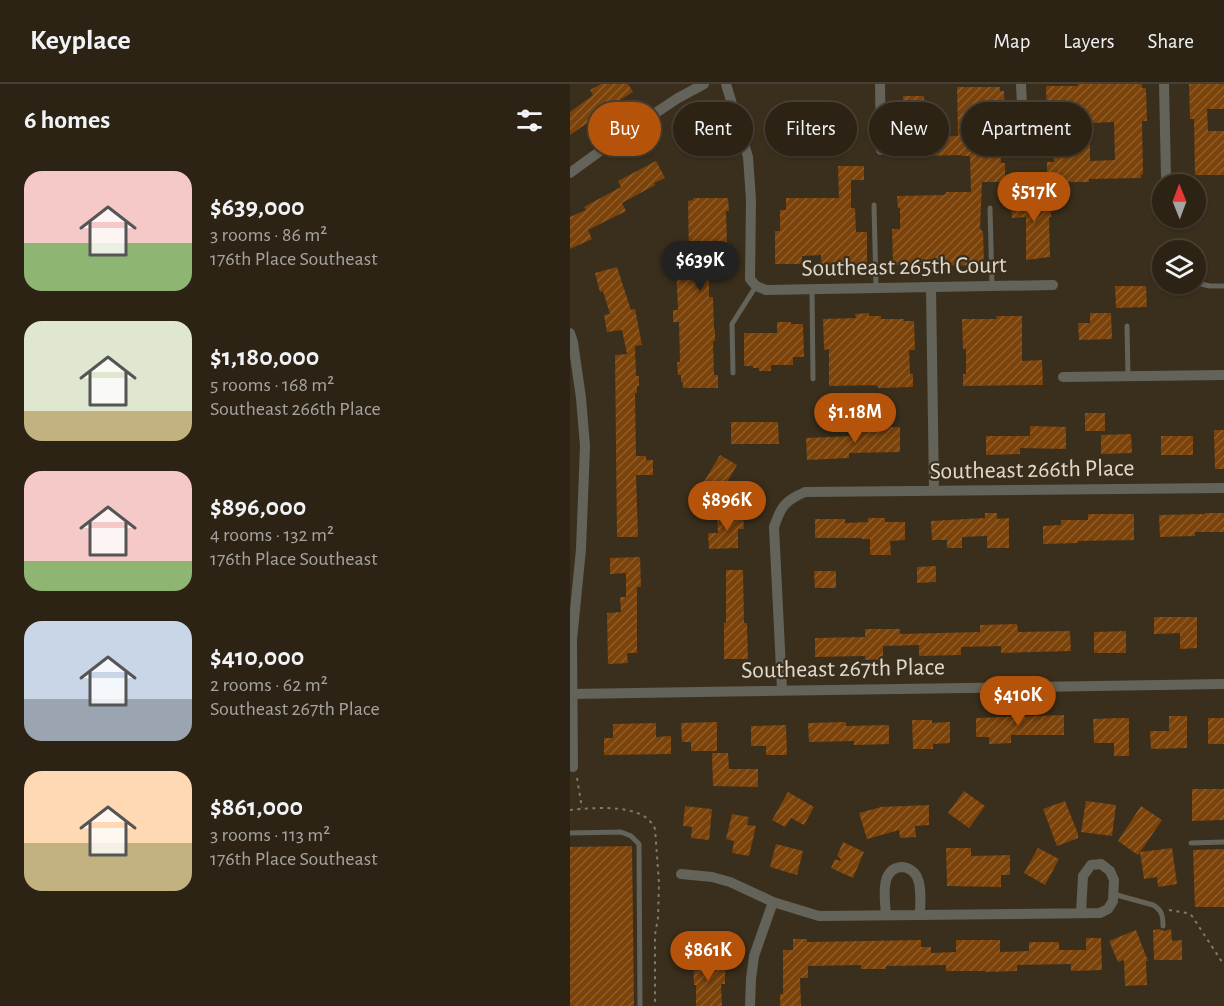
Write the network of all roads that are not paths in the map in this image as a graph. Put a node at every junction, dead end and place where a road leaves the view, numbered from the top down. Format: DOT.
graph roads {
  1 [pos="704,84"];
  2 [pos="726,84"];
  3 [pos="880,84"];
  4 [pos="1021,84"];
  5 [pos="1164,84"];
  6 [pos="880,102"];
  7 [pos="1022,102"];
  8 [pos="570,173"];
  9 [pos="1166,174"];
  10 [pos="874,205"];
  11 [pos="990,208"];
  12 [pos="1053,285"];
  13 [pos="1206,285"];
  14 [pos="756,286"];
  15 [pos="992,286"];
  16 [pos="1224,286"];
  17 [pos="931,287"];
  18 [pos="876,288"];
  19 [pos="812,289"];
  20 [pos="1127,326"];
  21 [pos="570,333"];
  22 [pos="734,373"];
  23 [pos="1224,375"];
  24 [pos="1128,376"];
  25 [pos="1063,377"];
  26 [pos="813,379"];
  27 [pos="1224,488"];
  28 [pos="934,491"];
  29 [pos="575,548"];
  30 [pos="1224,684"];
  31 [pos="782,690"];
  32 [pos="571,694"];
  33 [pos="573,767"];
  34 [pos="570,833"];
  35 [pos="1224,842"];
  36 [pos="1191,843"];
  37 [pos="681,874"];
  38 [pos="1113,894"];
  39 [pos="773,902"];
  40 [pos="1081,913"];
  41 [pos="886,915"];
  42 [pos="920,915"];
  43 [pos="1163,926"];
  44 [pos="640,1006"];
  45 [pos="750,1006"];
  1 -- 8 [label="street"];
  2 -- 14 [label="street"];
  3 -- 6 [label="street"];
  4 -- 7 [label="street"];
  5 -- 9 [label="street"];
  10 -- 18 [label="lane"];
  11 -- 15 [label="lane"];
  12 -- 15 [label="street, Southeast 265th Court"];
  13 -- 16 [label="lane"];
  14 -- 19 [label="street, Southeast 265th Court"];
  14 -- 22 [label="lane"];
  15 -- 17 [label="street, Southeast 265th Court"];
  17 -- 18 [label="street, Southeast 265th Court"];
  17 -- 28 [label="street"];
  18 -- 19 [label="street, Southeast 265th Court"];
  19 -- 26 [label="lane"];
  20 -- 24 [label="lane"];
  21 -- 29 [label="street"];
  23 -- 24 [label="street"];
  24 -- 25 [label="street"];
  27 -- 28 [label="street, Southeast 266th Place"];
  28 -- 31 [label="street, Southeast 266th Place"];
  29 -- 32 [label="street"];
  30 -- 31 [label="street, Southeast 267th Place"];
  31 -- 32 [label="street, Southeast 267th Place"];
  32 -- 33 [label="street"];
  34 -- 44 [label="lane"];
  35 -- 36 [label="lane"];
  37 -- 39 [label="street"];
  38 -- 40 [label="street"];
  38 -- 40 [label="street"];
  38 -- 43 [label="lane"];
  39 -- 41 [label="street"];
  39 -- 45 [label="street"];
  40 -- 42 [label="street"];
  41 -- 42 [label="street"];
  41 -- 42 [label="street"];
}
